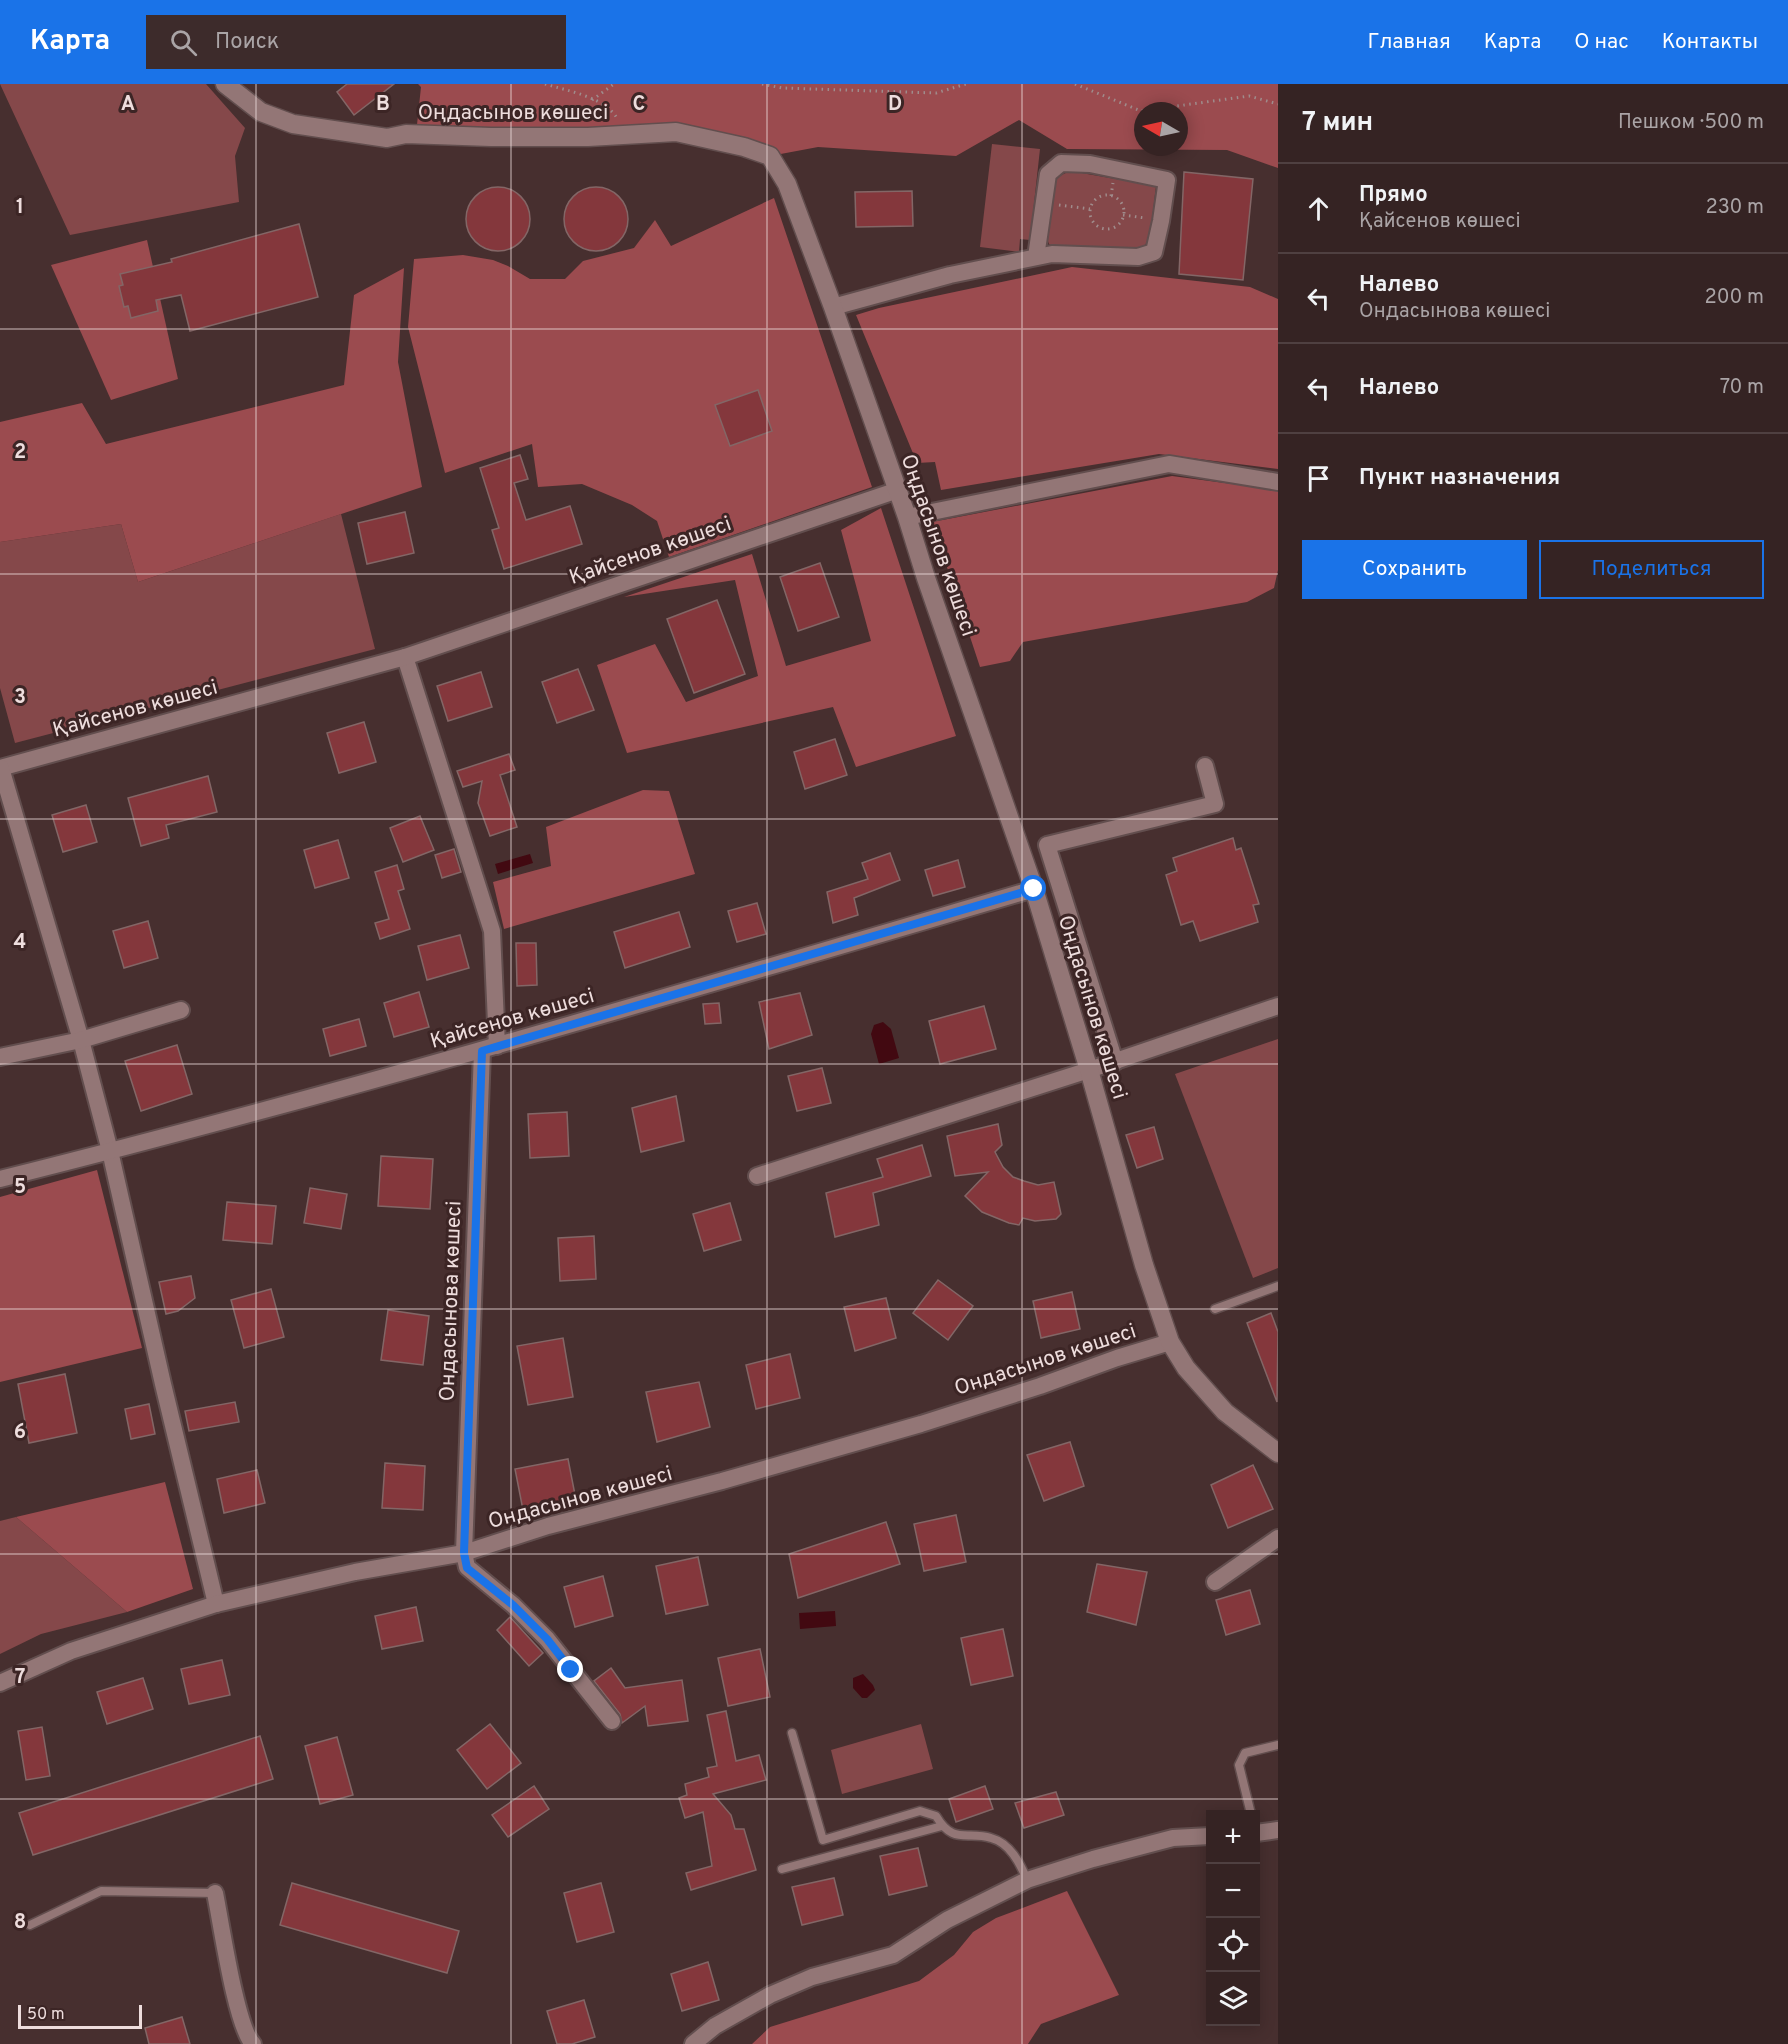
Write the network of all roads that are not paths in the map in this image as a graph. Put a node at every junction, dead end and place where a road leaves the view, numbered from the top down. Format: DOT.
graph roads {
  1 [pos="225,84"];
  2 [pos="1036,257"];
  3 [pos="833,307"];
  4 [pos="1278,482"];
  5 [pos="898,490"];
  6 [pos="907,517"];
  7 [pos="405,657"];
  8 [pos="1205,766"];
  9 [pos="0,768"];
  10 [pos="1034,889"];
  11 [pos="1278,1006"];
  12 [pos="181,1010"];
  13 [pos="81,1040"];
  14 [pos="489,1049"];
  15 [pos="0,1057"];
  16 [pos="1114,1062"];
  17 [pos="1089,1070"];
  18 [pos="110,1151"];
  19 [pos="757,1176"];
  20 [pos="0,1179"];
  21 [pos="1278,1286"];
  22 [pos="1215,1309"];
  23 [pos="1170,1342"];
  24 [pos="1278,1453"];
  25 [pos="1278,1539"];
  26 [pos="464,1553"];
  27 [pos="1215,1582"];
  28 [pos="216,1604"];
  29 [pos="0,1683"];
  30 [pos="612,1721"];
  31 [pos="792,1733"];
  32 [pos="1278,1745"];
  33 [pos="1250,1810"];
  34 [pos="942,1826"];
  35 [pos="1278,1830"];
  36 [pos="1260,1832"];
  37 [pos="1206,1836"];
  38 [pos="782,1869"];
  39 [pos="1027,1880"];
  40 [pos="215,1893"];
  41 [pos="30,1925"];
  42 [pos="253,2044"];
  43 [pos="693,2044"];
  1 -- 3 [label="street, Оңдасынов көшесі"];
  2 -- 2 [label="street"];
  2 -- 3 [label="street"];
  3 -- 5 [label="street, Оңдасынов көшесі"];
  4 -- 6 [label="street"];
  5 -- 6 [label="street, Оңдасынов көшесі"];
  5 -- 7 [label="street, Қайсенов көшесі"];
  6 -- 10 [label="street, Оңдасынов көшесі"];
  7 -- 9 [label="street, Қайсенов көшесі"];
  7 -- 14 [label="street, Ондасынова көшесі"];
  8 -- 16 [label="street"];
  9 -- 13 [label="street"];
  10 -- 14 [label="street, Қайсенов көшесі"];
  10 -- 17 [label="street, Оңдасынов көшесі"];
  11 -- 16 [label="street"];
  12 -- 13 [label="street"];
  13 -- 15 [label="street"];
  13 -- 18 [label="street"];
  14 -- 18 [label="street, Қайсенов көшесі"];
  14 -- 26 [label="street, Ондасынова көшесі"];
  16 -- 17 [label="street"];
  17 -- 19 [label="street"];
  17 -- 23 [label="street, Оңдасынов көшесі"];
  18 -- 20 [label="street, Қайсенов көшесі"];
  18 -- 28 [label="street"];
  21 -- 22 [label="lane"];
  23 -- 24 [label="street, Оңдасынов көшесі"];
  23 -- 26 [label="street, Ондасынов көшесі"];
  25 -- 27 [label="street"];
  26 -- 28 [label="street, Ондасынов көшесі"];
  26 -- 30 [label="street"];
  28 -- 29 [label="street, Ондасынов көшесі"];
  31 -- 34 [label="lane"];
  32 -- 33 [label="lane"];
  34 -- 38 [label="lane"];
  34 -- 39 [label="lane"];
  35 -- 36 [label="street"];
  37 -- 39 [label="street"];
  39 -- 43 [label="street"];
  40 -- 41 [label="lane"];
  40 -- 42 [label="street"];
}
